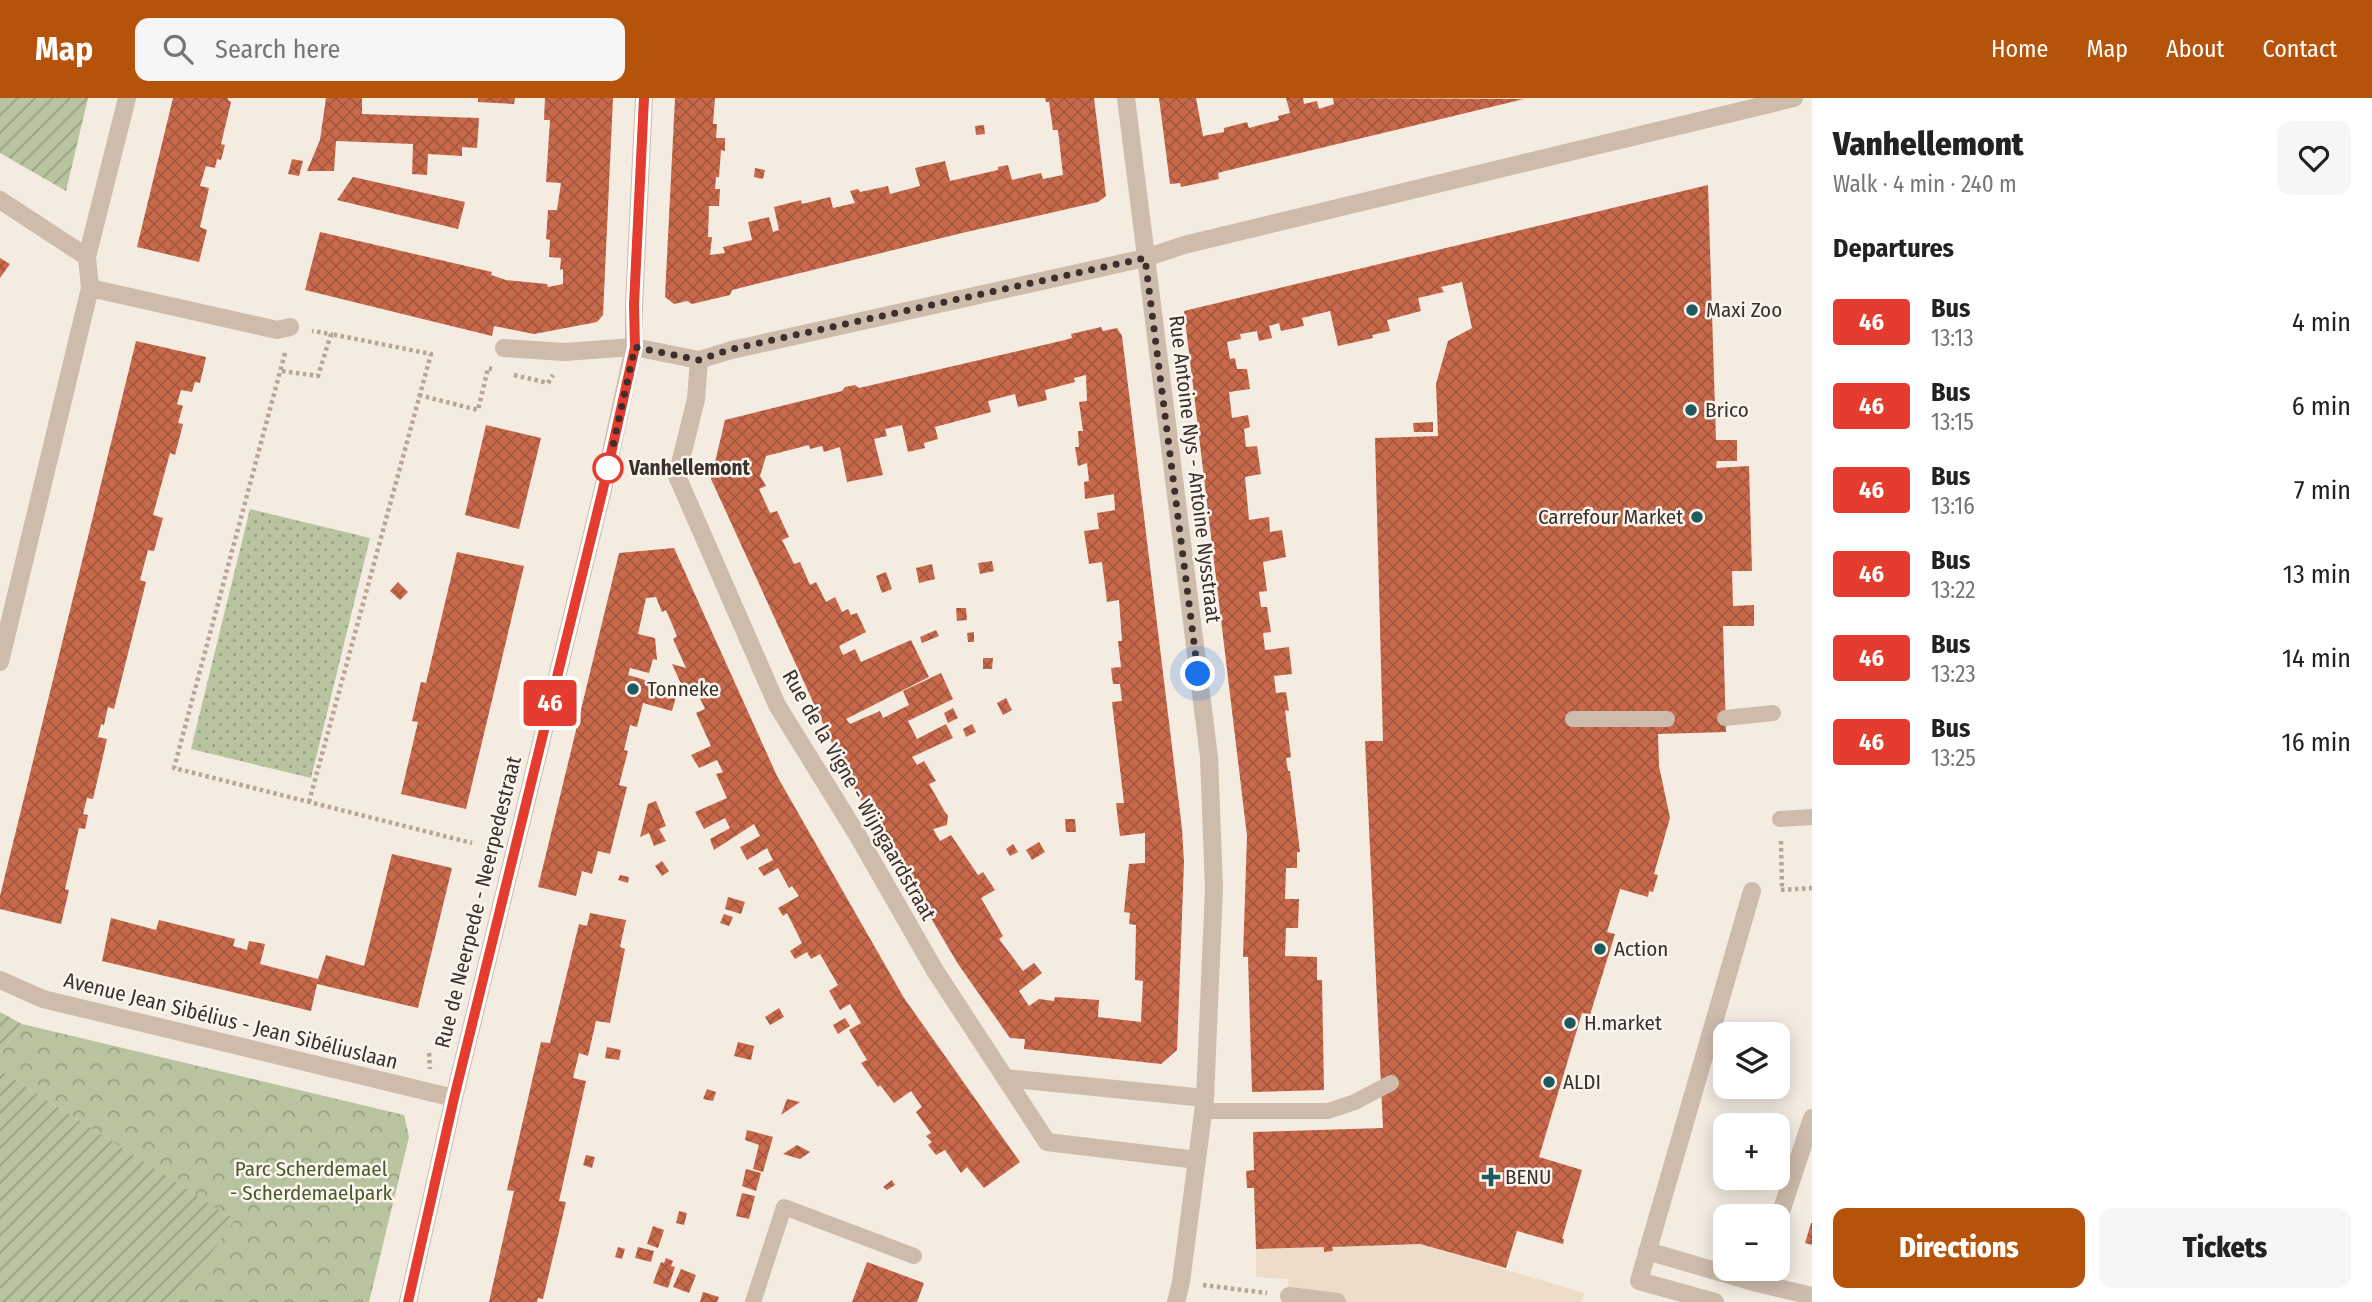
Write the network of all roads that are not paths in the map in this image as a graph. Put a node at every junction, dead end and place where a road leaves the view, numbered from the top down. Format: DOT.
graph roads {
  1 [pos="127,98"];
  2 [pos="645,98"];
  3 [pos="1126,98"];
  4 [pos="1794,98"];
  5 [pos="0,200"];
  6 [pos="88,257"];
  7 [pos="1145,258"];
  8 [pos="90,289"];
  9 [pos="290,327"];
  10 [pos="635,347"];
  11 [pos="505,348"];
  12 [pos="699,360"];
  13 [pos="0,591"];
  14 [pos="16,601"];
  15 [pos="0,662"];
  16 [pos="1773,713"];
  17 [pos="1725,718"];
  18 [pos="1573,719"];
  19 [pos="1667,719"];
  20 [pos="1812,817"];
  21 [pos="1780,819"];
  22 [pos="1752,891"];
  23 [pos="0,980"];
  24 [pos="1005,1079"];
  25 [pos="1391,1083"];
  26 [pos="454,1098"];
  27 [pos="1204,1104"];
  28 [pos="1812,1118"];
  29 [pos="1196,1160"];
  30 [pos="1784,1204"];
  31 [pos="1647,1251"];
  32 [pos="914,1256"];
  33 [pos="1713,1266"];
  34 [pos="1773,1281"];
  35 [pos="1289,1296"];
  36 [pos="1812,1296"];
  37 [pos="408,1302"];
  38 [pos="753,1302"];
  39 [pos="1176,1302"];
  40 [pos="1337,1302"];
  41 [pos="1715,1302"];
  1 -- 6 [label="street"];
  2 -- 10 [label="street, Rue de Neerpede - Neerpedestraat"];
  3 -- 7 [label="street, Rue Antoine Nys - Antoine Nysstraat"];
  4 -- 7 [label="street"];
  5 -- 6 [label="street"];
  6 -- 8 [label="street"];
  7 -- 12 [label="street"];
  7 -- 27 [label="street, Rue Antoine Nys - Antoine Nysstraat"];
  8 -- 9 [label="street"];
  8 -- 14 [label="street"];
  10 -- 11 [label="street"];
  10 -- 12 [label="street"];
  10 -- 26 [label="street, Rue de Neerpede - Neerpedestraat"];
  12 -- 24 [label="street, Rue de la Vigne - Wijngaardstraat"];
  13 -- 14 [label="street"];
  14 -- 15 [label="street"];
  16 -- 17 [label="lane"];
  18 -- 19 [label="lane"];
  20 -- 21 [label="lane"];
  22 -- 31 [label="street"];
  23 -- 26 [label="street, Avenue Jean Sibélius - Jean Sibéliuslaan"];
  24 -- 27 [label="street"];
  24 -- 29 [label="street, Rue de la Vigne - Wijngaardstraat"];
  25 -- 27 [label="lane"];
  26 -- 37 [label="street, Rue de Neerpede - Neerpedestraat"];
  27 -- 29 [label="street, Rue Antoine Nys - Antoine Nysstraat"];
  28 -- 30 [label="street"];
  29 -- 39 [label="street, Rue Antoine Nys - Antoine Nysstraat"];
  31 -- 33 [label="street"];
  31 -- 41 [label="street"];
  32 -- 38 [label="lane"];
  34 -- 36 [label="street"];
  35 -- 40 [label="street"];
}
